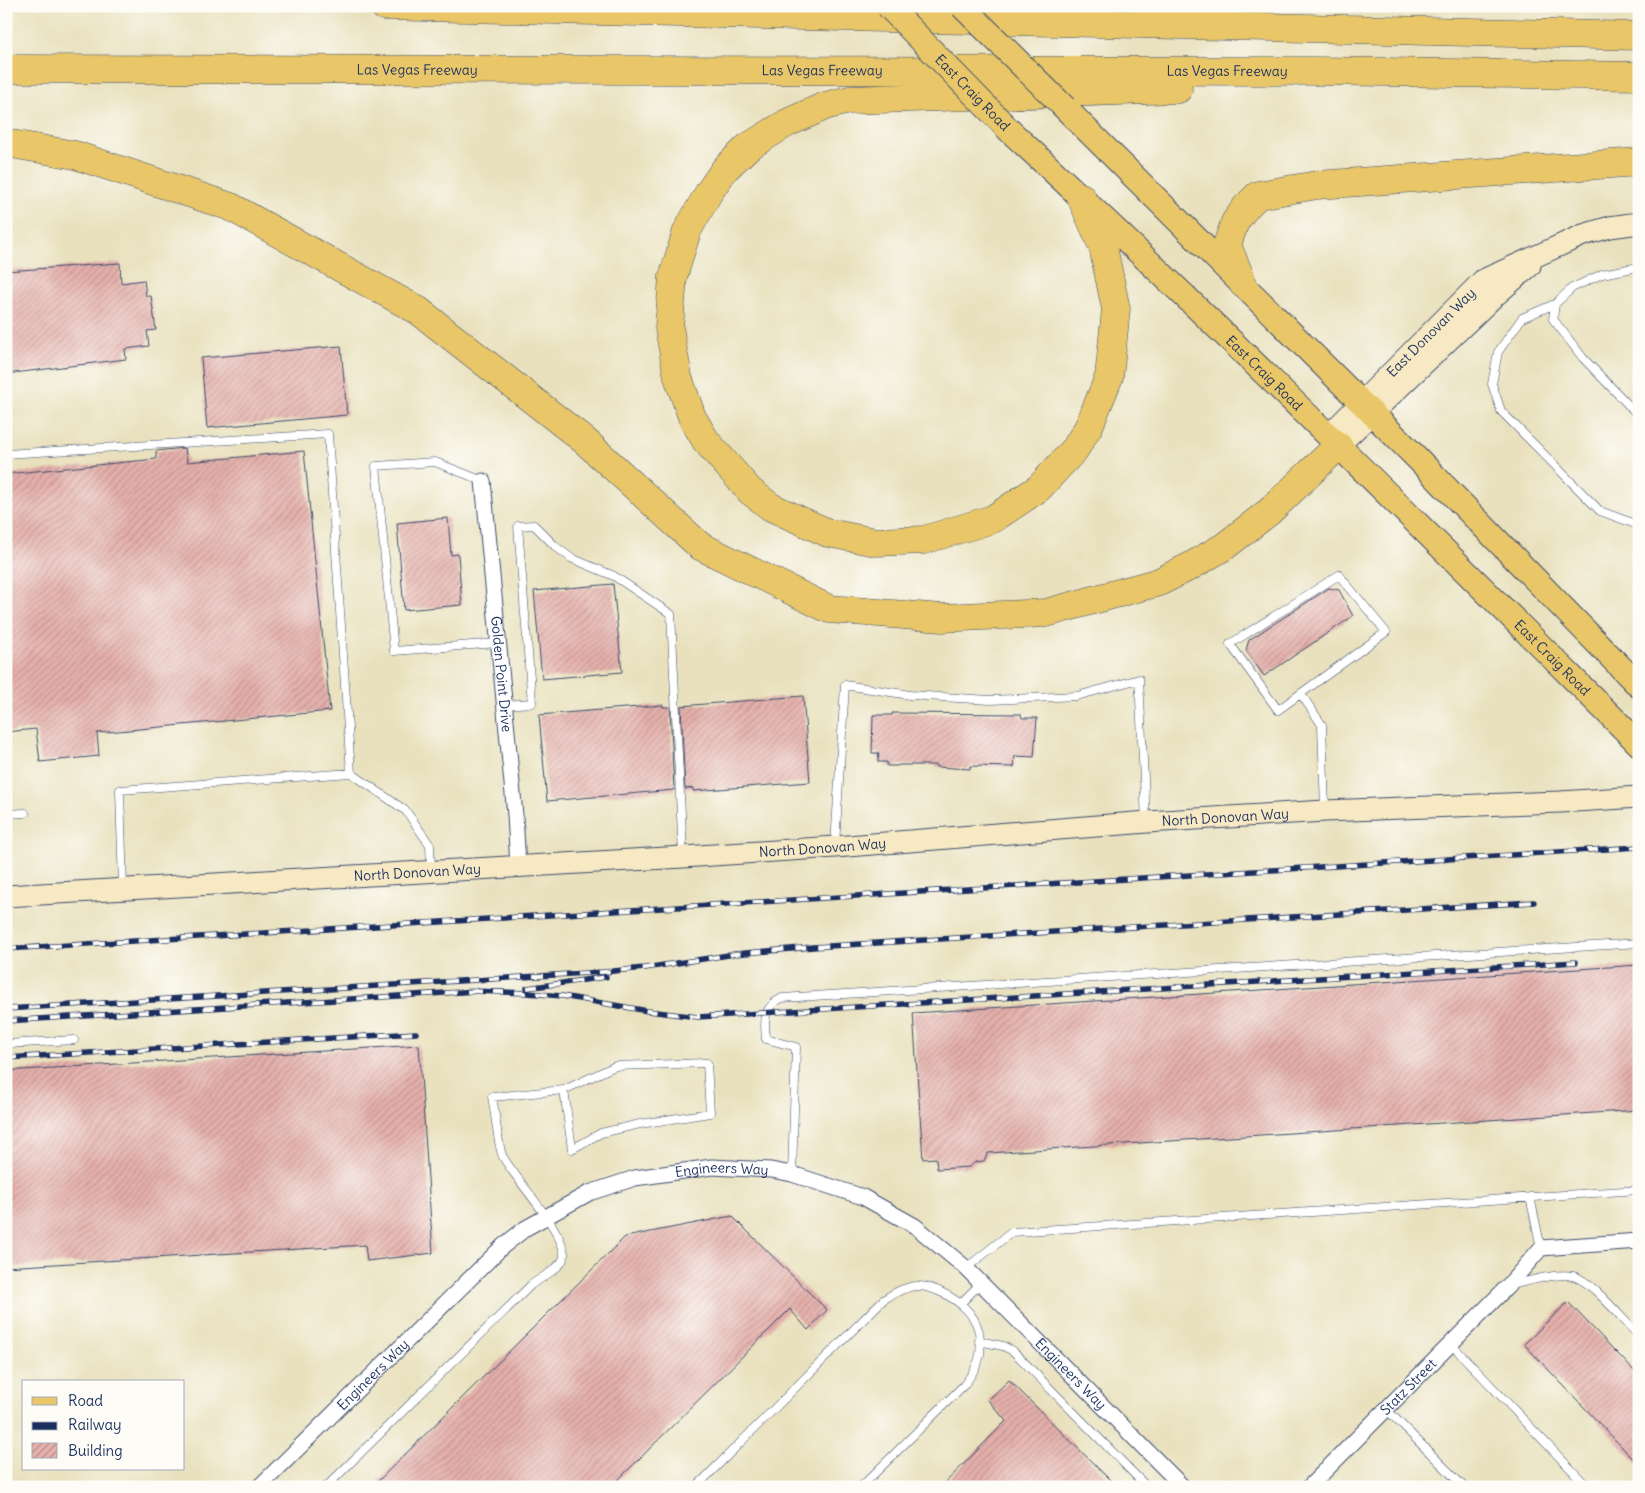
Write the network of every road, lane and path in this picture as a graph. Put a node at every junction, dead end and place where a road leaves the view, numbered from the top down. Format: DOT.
graph roads {
  1 [pos="384,6"];
  2 [pos="888,6"];
  3 [pos="962,6"];
  4 [pos="1639,36"];
  5 [pos="6,69"];
  6 [pos="1317,71"];
  7 [pos="1639,76"];
  8 [pos="6,143"];
  9 [pos="1639,162"];
  10 [pos="1081,197"];
  11 [pos="1639,223"];
  12 [pos="1639,268"];
  13 [pos="1243,284"];
  14 [pos="1556,304"];
  15 [pos="1367,408"];
  16 [pos="1639,416"];
  17 [pos="1333,441"];
  18 [pos="6,454"];
  19 [pos="483,482"];
  20 [pos="1638,525"];
  21 [pos="498,643"];
  22 [pos="1639,686"];
  23 [pos="1301,694"];
  24 [pos="504,705"];
  25 [pos="1639,744"];
  26 [pos="351,773"];
  27 [pos="1639,797"];
  28 [pos="1325,810"];
  29 [pos="24,813"];
  30 [pos="6,814"];
  31 [pos="1147,822"];
  32 [pos="835,847"];
  33 [pos="683,856"];
  34 [pos="518,866"];
  35 [pos="431,870"];
  36 [pos="123,890"];
  37 [pos="6,896"];
  38 [pos="1639,943"];
  39 [pos="74,1040"];
  40 [pos="6,1044"];
  41 [pos="564,1090"];
  42 [pos="792,1174"];
  43 [pos="1639,1190"];
  44 [pos="1530,1197"];
  45 [pos="546,1217"];
  46 [pos="1639,1241"];
  47 [pos="1541,1248"];
  48 [pos="966,1268"];
  49 [pos="981,1283"];
  50 [pos="1508,1286"];
  51 [pos="961,1303"];
  52 [pos="1639,1336"];
  53 [pos="979,1341"];
  54 [pos="1451,1344"];
  55 [pos="1386,1409"];
  56 [pos="262,1486"];
  57 [pos="326,1487"];
  58 [pos="696,1487"];
  59 [pos="861,1487"];
  60 [pos="1147,1487"];
  61 [pos="1183,1487"];
  62 [pos="1309,1487"];
  63 [pos="1464,1487"];
  64 [pos="1588,1487"];
  1 -- 4 [label="highway"];
  2 -- 10 [label="main road, East Craig Road, bridge"];
  3 -- 13 [label="main road, bridge"];
  5 -- 6 [label="highway, Las Vegas Freeway"];
  6 -- 7 [label="highway, Las Vegas Freeway"];
  6 -- 10 [label="highway"];
  8 -- 17 [label="highway"];
  9 -- 13 [label="highway"];
  10 -- 17 [label="main road, East Craig Road"];
  11 -- 15 [label="street, East Donovan Way"];
  12 -- 14 [label="lane"];
  13 -- 15 [label="main road"];
  14 -- 16 [label="lane"];
  14 -- 20 [label="lane"];
  15 -- 17 [label="street, East Donovan Way"];
  15 -- 22 [label="main road"];
  17 -- 25 [label="main road, East Craig Road"];
  18 -- 26 [label="lane"];
  19 -- 21 [label="street, Golden Point Drive"];
  19 -- 21 [label="lane"];
  21 -- 24 [label="street, Golden Point Drive"];
  23 -- 23 [label="lane"];
  23 -- 28 [label="lane"];
  24 -- 33 [label="lane"];
  24 -- 34 [label="street, Golden Point Drive"];
  26 -- 35 [label="lane"];
  26 -- 36 [label="lane"];
  27 -- 28 [label="street, North Donovan Way"];
  28 -- 31 [label="street, North Donovan Way"];
  29 -- 30 [label="lane"];
  31 -- 32 [label="street, North Donovan Way"];
  31 -- 32 [label="lane"];
  32 -- 33 [label="street, North Donovan Way"];
  33 -- 34 [label="street, North Donovan Way"];
  34 -- 35 [label="street, North Donovan Way"];
  35 -- 36 [label="street, North Donovan Way"];
  36 -- 37 [label="street, North Donovan Way"];
  38 -- 42 [label="lane"];
  39 -- 40 [label="lane"];
  41 -- 41 [label="lane"];
  41 -- 45 [label="lane"];
  42 -- 45 [label="street, Engineers Way"];
  42 -- 48 [label="street, Engineers Way"];
  43 -- 44 [label="lane"];
  44 -- 47 [label="lane"];
  44 -- 48 [label="lane"];
  45 -- 56 [label="street, Engineers Way"];
  45 -- 57 [label="lane"];
  46 -- 47 [label="street"];
  47 -- 50 [label="street, Statz Street"];
  48 -- 49 [label="street, Engineers Way"];
  49 -- 51 [label="lane"];
  49 -- 61 [label="street, Engineers Way"];
  50 -- 52 [label="lane"];
  50 -- 54 [label="street, Statz Street"];
  51 -- 53 [label="lane"];
  51 -- 58 [label="lane"];
  53 -- 59 [label="lane"];
  53 -- 60 [label="lane"];
  54 -- 55 [label="street, Statz Street"];
  54 -- 64 [label="lane"];
  55 -- 62 [label="street, Statz Street"];
  55 -- 63 [label="lane"];
}
